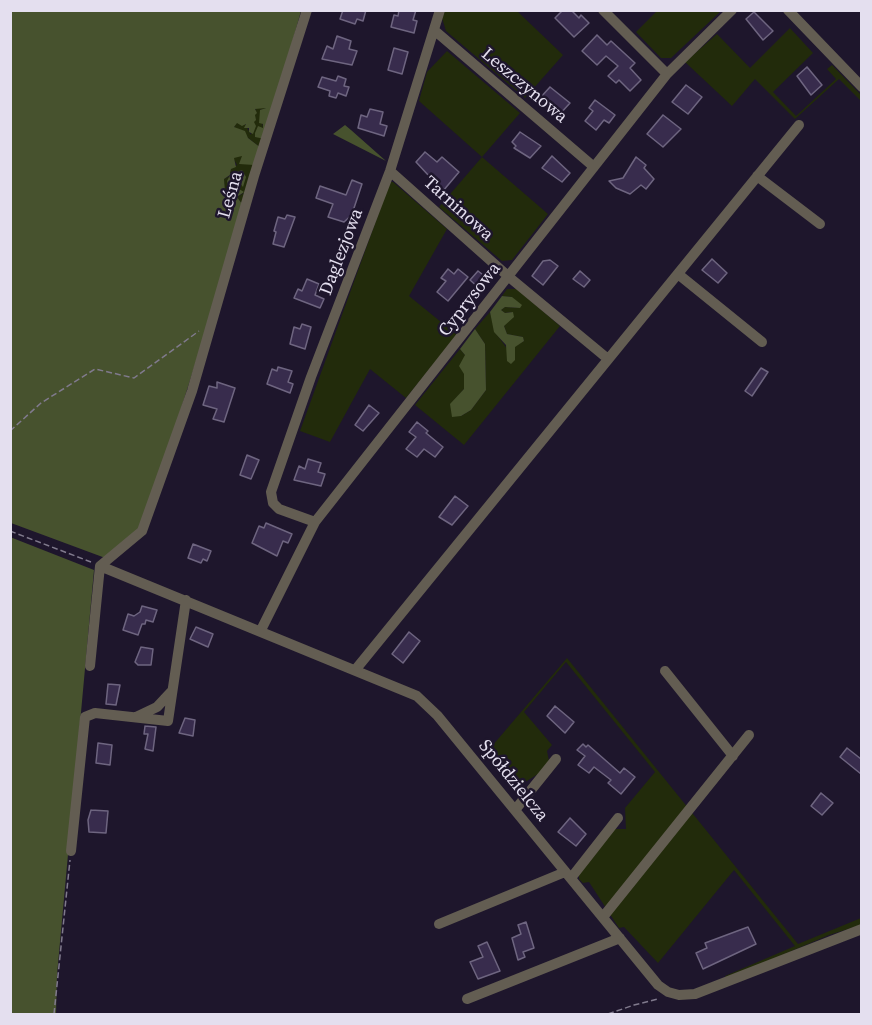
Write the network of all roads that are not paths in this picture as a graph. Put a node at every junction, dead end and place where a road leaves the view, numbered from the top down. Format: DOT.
graph roads {
  1 [pos="308,10"];
  2 [pos="440,10"];
  3 [pos="603,10"];
  4 [pos="732,10"];
  5 [pos="788,10"];
  6 [pos="434,30"];
  7 [pos="667,74"];
  8 [pos="861,87"];
  9 [pos="799,125"];
  10 [pos="594,167"];
  11 [pos="390,171"];
  12 [pos="757,176"];
  13 [pos="820,224"];
  14 [pos="678,274"];
  15 [pos="509,277"];
  16 [pos="762,342"];
  17 [pos="608,359"];
  18 [pos="315,522"];
  19 [pos="100,566"];
  20 [pos="186,600"];
  21 [pos="261,630"];
  22 [pos="90,666"];
  23 [pos="356,669"];
  24 [pos="665,671"];
  25 [pos="171,691"];
  26 [pos="134,718"];
  27 [pos="749,735"];
  28 [pos="733,756"];
  29 [pos="556,759"];
  30 [pos="515,810"];
  31 [pos="618,818"];
  32 [pos="71,851"];
  33 [pos="568,875"];
  34 [pos="603,917"];
  35 [pos="439,924"];
  36 [pos="861,929"];
  37 [pos="620,938"];
  38 [pos="467,999"];
  1 -- 19 [label="street, Leśna"];
  2 -- 6 [label="street, Daglezjowa"];
  3 -- 7 [label="street"];
  4 -- 7 [label="street, Cyprysowa"];
  5 -- 8 [label="street"];
  6 -- 10 [label="street, Leszczynowa"];
  6 -- 11 [label="street, Daglezjowa"];
  7 -- 10 [label="street, Cyprysowa"];
  9 -- 12 [label="street"];
  10 -- 15 [label="street, Cyprysowa"];
  11 -- 15 [label="street, Tarninowa"];
  11 -- 18 [label="street, Daglezjowa"];
  12 -- 13 [label="street"];
  12 -- 14 [label="street"];
  14 -- 16 [label="street"];
  14 -- 17 [label="street"];
  15 -- 17 [label="street, Tarninowa"];
  15 -- 18 [label="street, Cyprysowa"];
  17 -- 23 [label="street"];
  18 -- 21 [label="street, Cyprysowa"];
  19 -- 20 [label="street, Spółdzielcza"];
  19 -- 22 [label="street"];
  20 -- 21 [label="street, Spółdzielcza"];
  20 -- 25 [label="street"];
  21 -- 23 [label="street, Spółdzielcza"];
  23 -- 30 [label="street, Spółdzielcza"];
  24 -- 28 [label="street"];
  25 -- 26 [label="street"];
  25 -- 26 [label="street"];
  26 -- 32 [label="street"];
  27 -- 28 [label="street"];
  28 -- 34 [label="street"];
  29 -- 30 [label="street"];
  30 -- 33 [label="street, Spółdzielcza"];
  31 -- 33 [label="street"];
  33 -- 34 [label="street, Spółdzielcza"];
  33 -- 35 [label="street"];
  34 -- 37 [label="street, Spółdzielcza"];
  36 -- 37 [label="street, Spółdzielcza"];
  37 -- 38 [label="street"];
}
